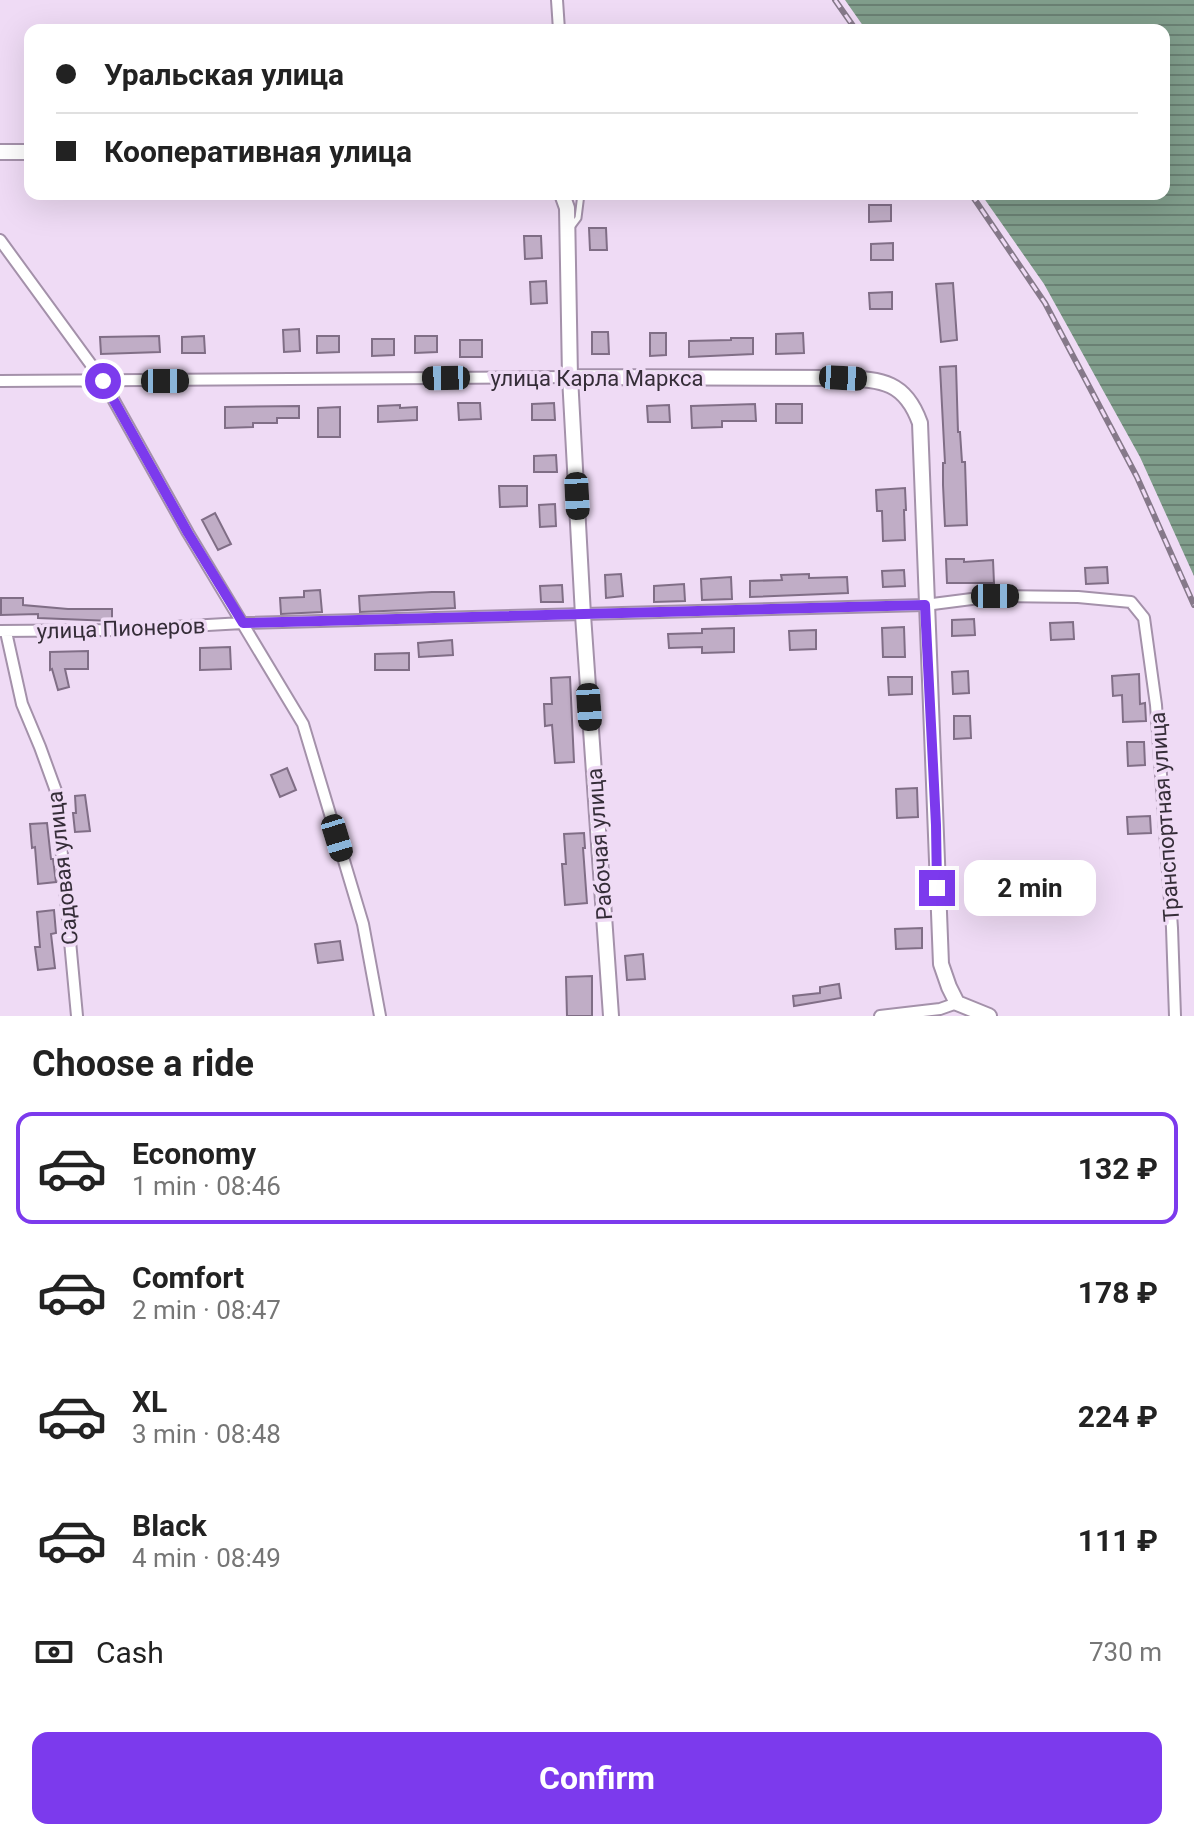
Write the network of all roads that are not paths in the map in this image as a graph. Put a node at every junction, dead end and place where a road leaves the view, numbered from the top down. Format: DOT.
graph roads {
  1 [pos="557,0"];
  2 [pos="559,24"];
  3 [pos="0,152"];
  4 [pos="24,152"];
  5 [pos="564,200"];
  6 [pos="580,200"];
  7 [pos="568,231"];
  8 [pos="0,240"];
  9 [pos="570,377"];
  10 [pos="0,381"];
  11 [pos="103,381"];
  12 [pos="925,605"];
  13 [pos="583,615"];
  14 [pos="1144,618"];
  15 [pos="243,623"];
  16 [pos="3,632"];
  17 [pos="955,1009"];
  18 [pos="77,1016"];
  19 [pos="380,1016"];
  20 [pos="611,1016"];
  21 [pos="880,1016"];
  22 [pos="989,1016"];
  23 [pos="1175,1016"];
  1 -- 2 [label="street"];
  3 -- 4 [label="main road"];
  5 -- 7 [label="main road, Рабочая улица"];
  6 -- 7 [label="lane"];
  7 -- 9 [label="main road, Рабочая улица"];
  8 -- 11 [label="street"];
  9 -- 11 [label="street, улица Карла Маркса"];
  9 -- 12 [label="main road, улица Карла Маркса"];
  9 -- 13 [label="main road, Рабочая улица"];
  10 -- 11 [label="street, улица Карла Маркса"];
  11 -- 15 [label="street"];
  12 -- 13 [label="street, улица Пионеров"];
  12 -- 14 [label="street, улица Пионеров"];
  12 -- 17 [label="main road"];
  13 -- 15 [label="street, улица Пионеров"];
  13 -- 20 [label="main road, Рабочая улица"];
  14 -- 23 [label="street, Транспортная улица"];
  15 -- 16 [label="street, улица Пионеров"];
  15 -- 19 [label="street"];
  16 -- 18 [label="street, Садовая улица"];
  17 -- 21 [label="street"];
  17 -- 22 [label="main road"];
}
